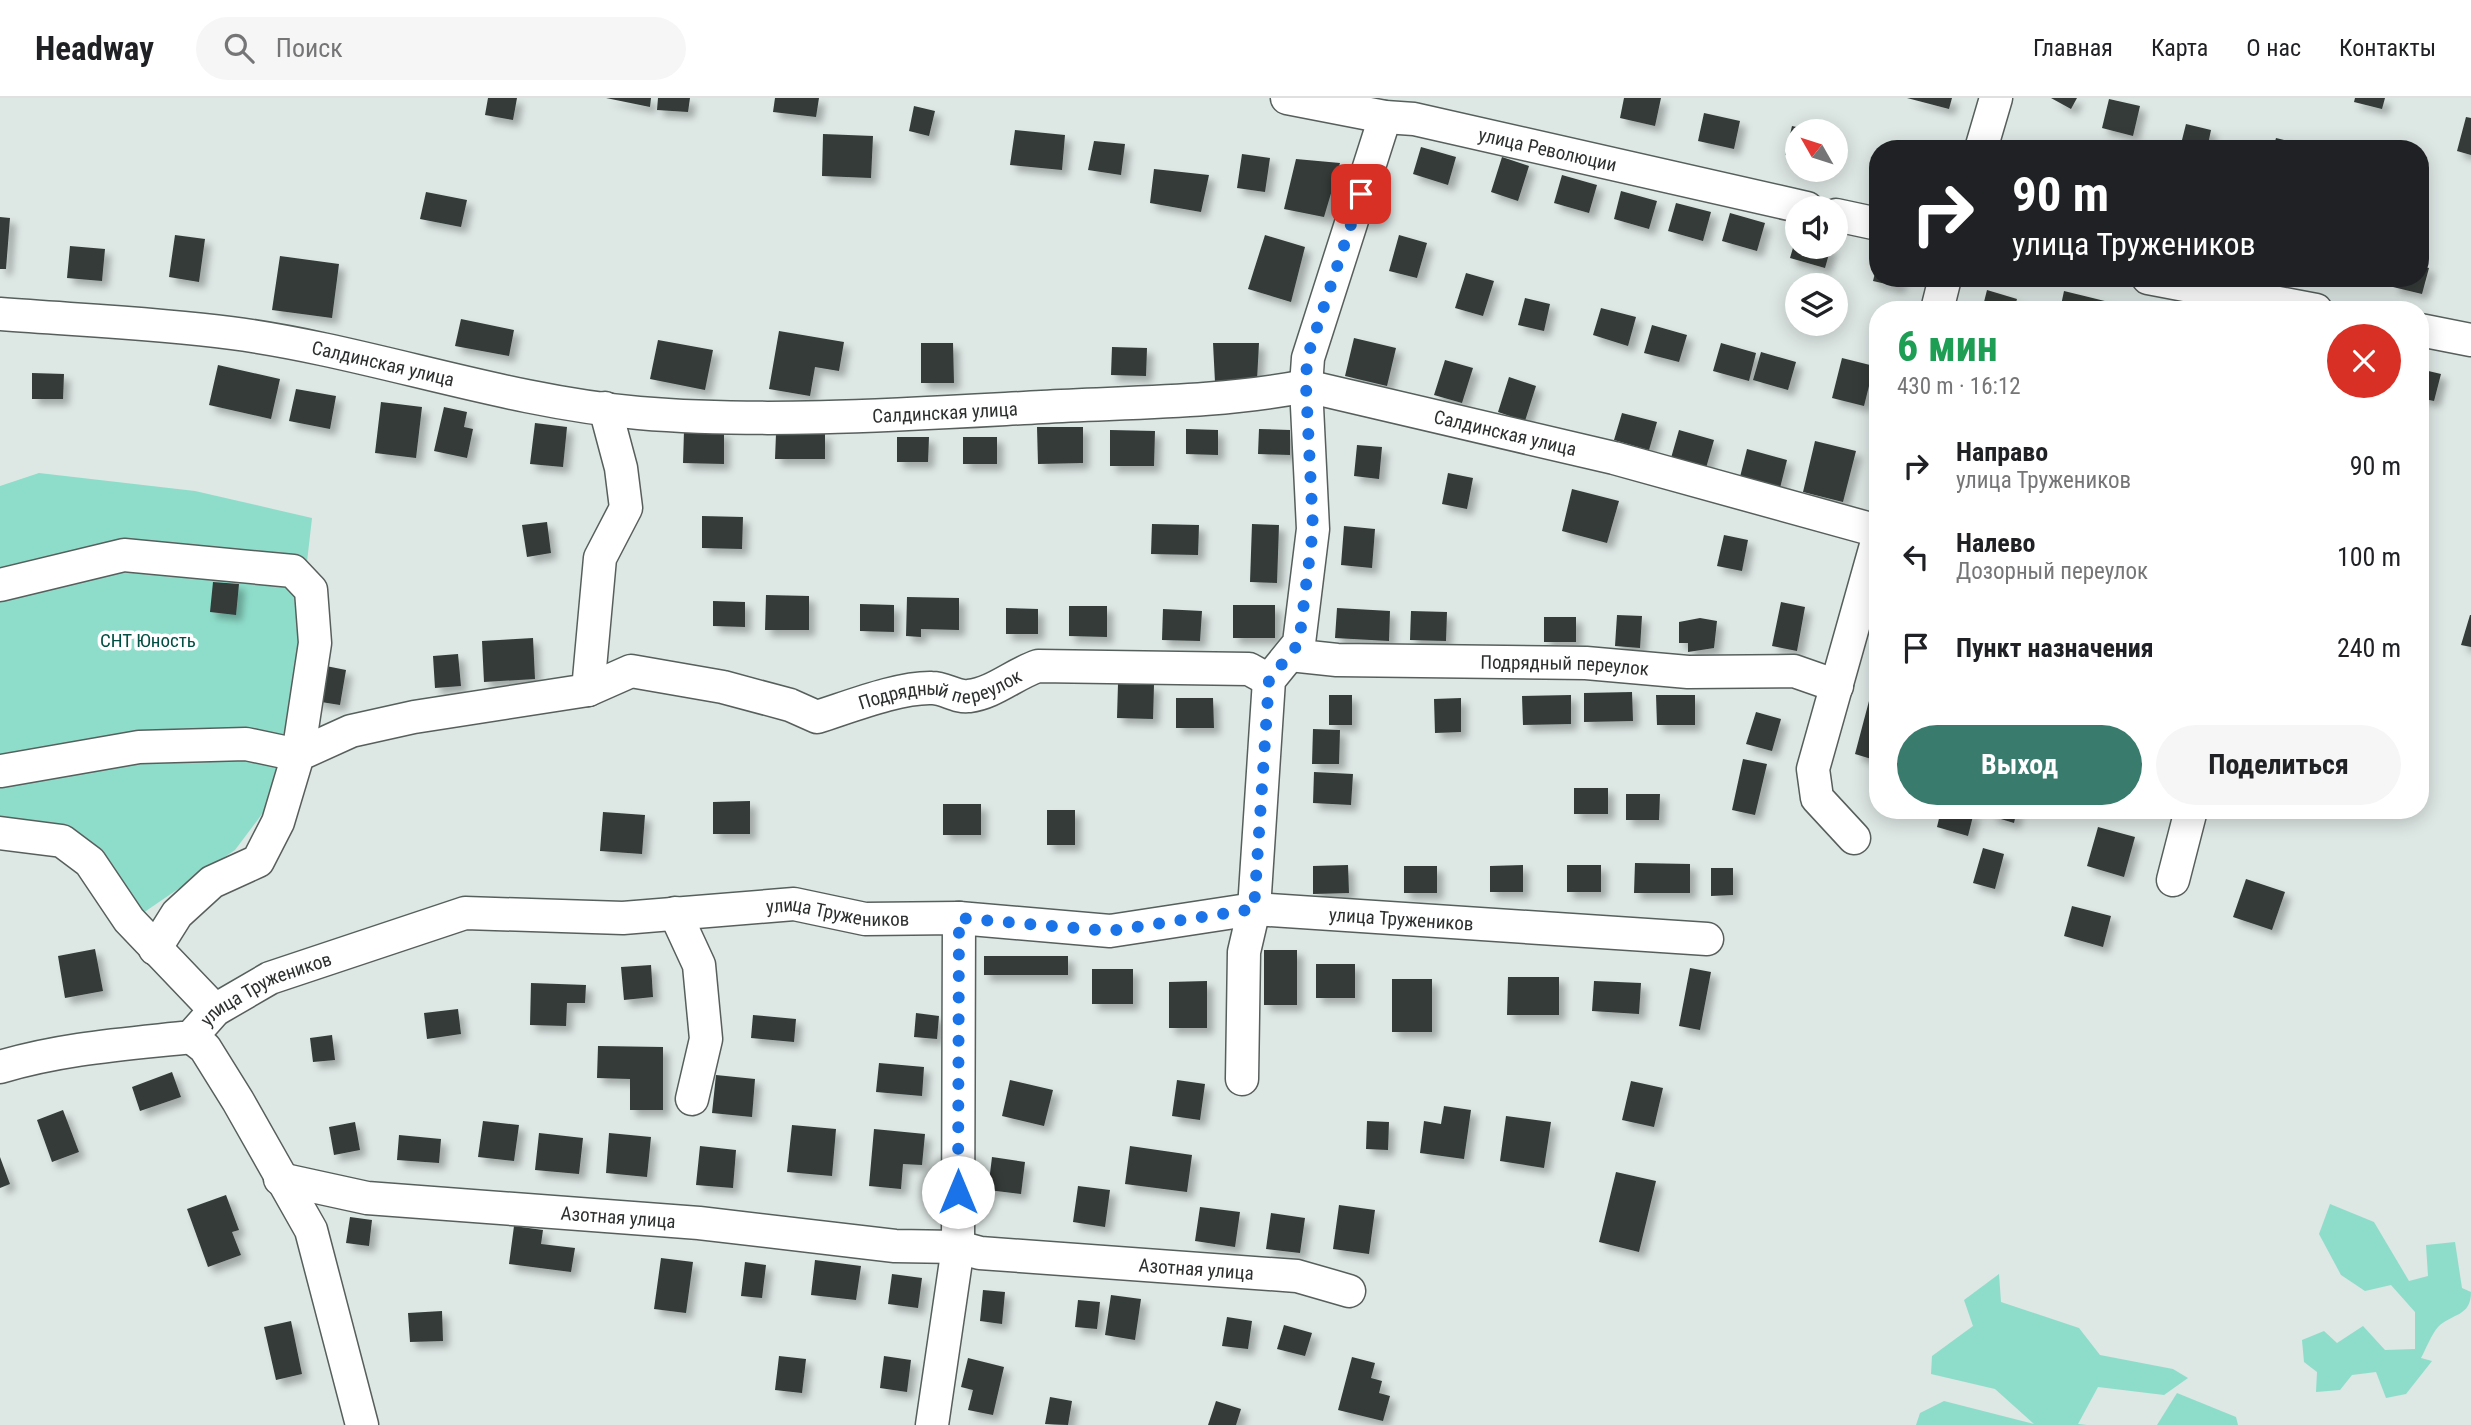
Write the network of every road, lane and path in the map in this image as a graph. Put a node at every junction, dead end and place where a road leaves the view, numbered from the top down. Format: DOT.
graph roads {
  1 [pos="1287,98"];
  2 [pos="1996,98"];
  3 [pos="1407,111"];
  4 [pos="1984,140"];
  5 [pos="1785,203"];
  6 [pos="1848,218"];
  7 [pos="1869,222"];
  8 [pos="2195,287"];
  9 [pos="2267,301"];
  10 [pos="0,314"];
  11 [pos="2429,332"];
  12 [pos="2471,340"];
  13 [pos="1306,386"];
  14 [pos="605,408"];
  15 [pos="1869,529"];
  16 [pos="1869,570"];
  17 [pos="0,586"];
  18 [pos="1290,655"];
  19 [pos="1269,680"];
  20 [pos="1837,686"];
  21 [pos="589,691"];
  22 [pos="298,755"];
  23 [pos="1,771"];
  24 [pos="2189,819"];
  25 [pos="0,833"];
  26 [pos="1854,838"];
  27 [pos="2173,880"];
  28 [pos="1254,909"];
  29 [pos="675,914"];
  30 [pos="959,918"];
  31 [pos="1707,939"];
  32 [pos="155,949"];
  33 [pos="215,1010"];
  34 [pos="191,1037"];
  35 [pos="0,1067"];
  36 [pos="1242,1079"];
  37 [pos="692,1099"];
  38 [pos="280,1179"];
  39 [pos="958,1247"];
  40 [pos="1349,1291"];
  41 [pos="362,1425"];
  42 [pos="932,1425"];
  1 -- 3 [label="street, улица Революции"];
  2 -- 4 [label="street"];
  3 -- 5 [label="street, улица Революции"];
  3 -- 13 [label="street"];
  6 -- 7 [label="street"];
  8 -- 9 [label="street"];
  10 -- 14 [label="street, Салдинская улица"];
  11 -- 12 [label="street"];
  13 -- 14 [label="street, Салдинская улица"];
  13 -- 15 [label="street, Салдинская улица"];
  13 -- 18 [label="street"];
  14 -- 21 [label="street"];
  16 -- 20 [label="street"];
  17 -- 22 [label="street"];
  18 -- 19 [label="street"];
  18 -- 20 [label="street, Подрядный переулок"];
  19 -- 21 [label="street, Подрядный переулок"];
  19 -- 28 [label="street"];
  20 -- 26 [label="street"];
  21 -- 22 [label="street"];
  22 -- 23 [label="street"];
  22 -- 32 [label="street"];
  24 -- 27 [label="street"];
  25 -- 32 [label="street"];
  28 -- 30 [label="street, улица Тружеников"];
  28 -- 31 [label="street, улица Тружеников"];
  28 -- 36 [label="street"];
  29 -- 30 [label="street, улица Тружеников"];
  29 -- 33 [label="street, улица Тружеников"];
  29 -- 37 [label="street"];
  30 -- 39 [label="street"];
  32 -- 33 [label="street"];
  33 -- 34 [label="street, улица Тружеников"];
  34 -- 35 [label="street, улица Тружеников"];
  34 -- 38 [label="street"];
  38 -- 39 [label="street, Азотная улица"];
  38 -- 41 [label="street"];
  39 -- 40 [label="street, Азотная улица"];
  39 -- 42 [label="street"];
}
